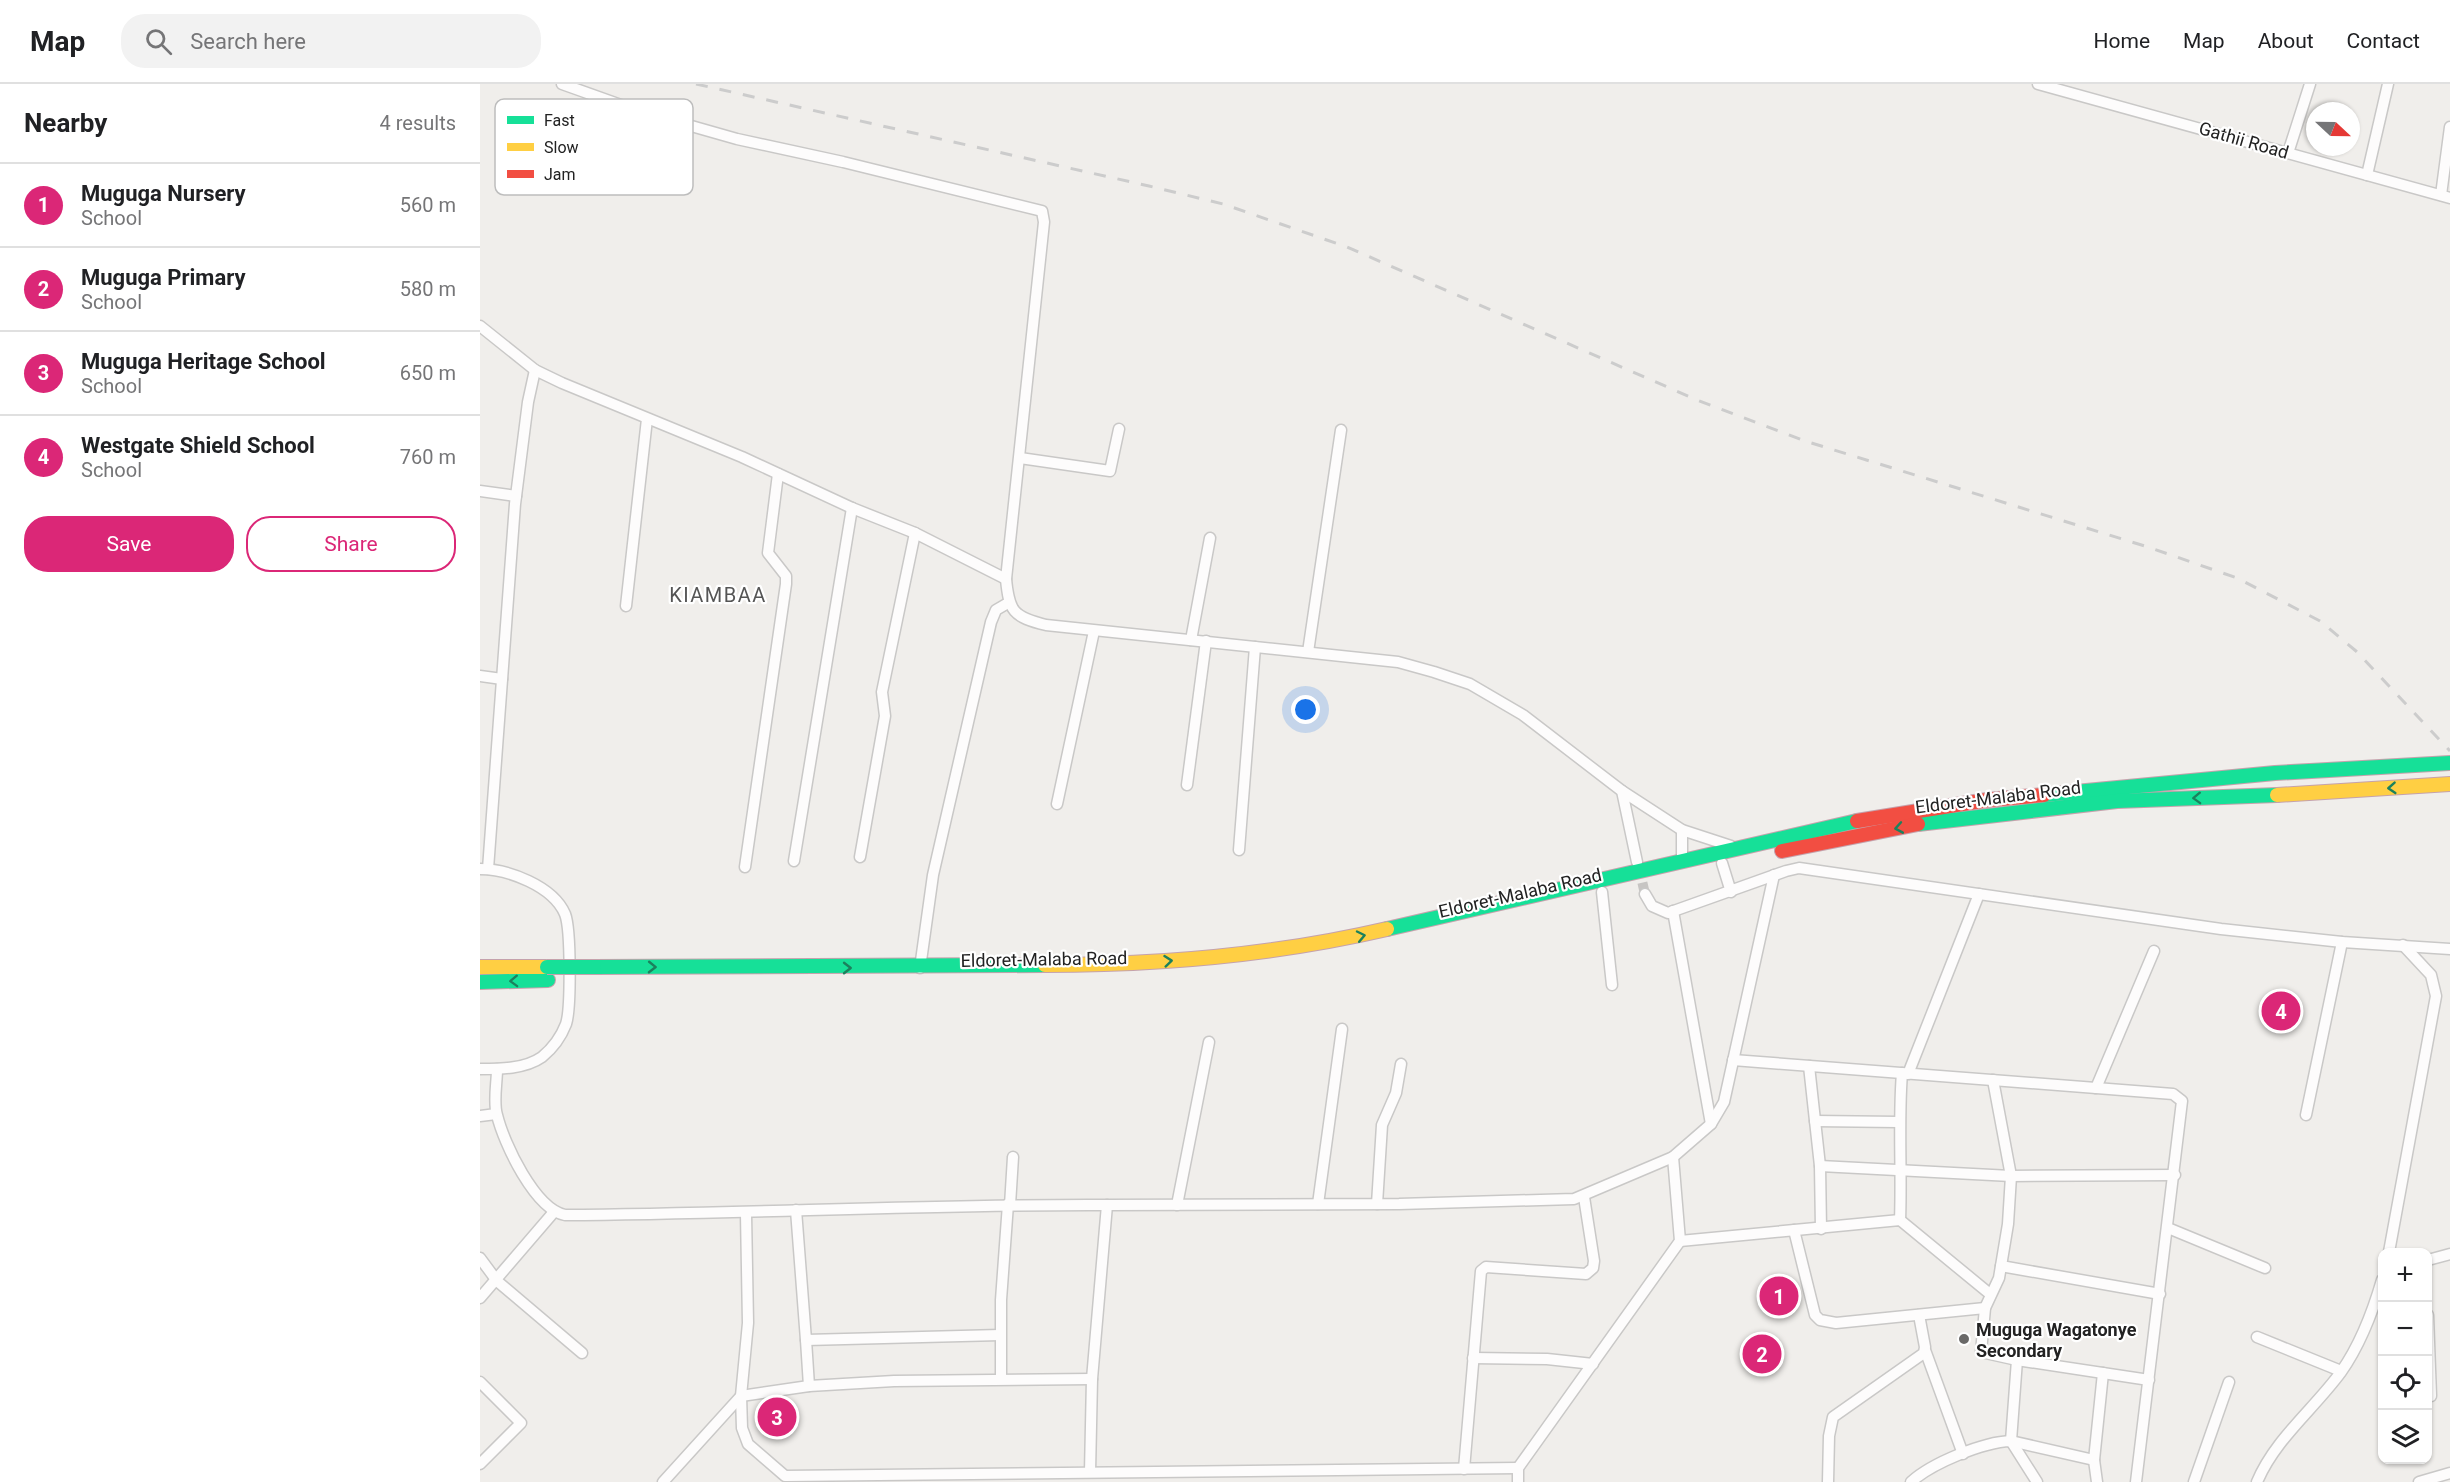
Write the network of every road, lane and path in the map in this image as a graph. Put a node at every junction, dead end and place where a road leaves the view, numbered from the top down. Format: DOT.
graph roads {
  1 [pos="562,84"];
  2 [pos="2038,84"];
  3 [pos="2310,84"];
  4 [pos="2388,84"];
  5 [pos="604,99"];
  6 [pos="693,126"];
  7 [pos="2450,127"];
  8 [pos="2288,153"];
  9 [pos="2367,175"];
  10 [pos="2446,197"];
  11 [pos="480,326"];
  12 [pos="535,370"];
  13 [pos="647,419"];
  14 [pos="1119,429"];
  15 [pos="1341,430"];
  16 [pos="1020,458"];
  17 [pos="778,474"];
  18 [pos="480,491"];
  19 [pos="516,496"];
  20 [pos="852,508"];
  21 [pos="915,533"];
  22 [pos="1210,538"];
  23 [pos="1006,579"];
  24 [pos="1008,603"];
  25 [pos="626,606"];
  26 [pos="1094,631"];
  27 [pos="1191,640"];
  28 [pos="1206,641"];
  29 [pos="1255,647"];
  30 [pos="1308,652"];
  31 [pos="480,676"];
  32 [pos="502,679"];
  33 [pos="2449,763"];
  34 [pos="2450,784"];
  35 [pos="1187,785"];
  36 [pos="1622,791"];
  37 [pos="1058,804"];
  38 [pos="1682,830"];
  39 [pos="1737,848"];
  40 [pos="1239,850"];
  41 [pos="860,856"];
  42 [pos="1682,860"];
  43 [pos="794,861"];
  44 [pos="1637,862"];
  45 [pos="1722,863"];
  46 [pos="745,867"];
  47 [pos="484,869"];
  48 [pos="1774,875"];
  49 [pos="1602,892"];
  50 [pos="1731,892"];
  51 [pos="1645,894"];
  52 [pos="1978,894"];
  53 [pos="1673,911"];
  54 [pos="2342,942"];
  55 [pos="2403,945"];
  56 [pos="2450,949"];
  57 [pos="2154,951"];
  58 [pos="480,967"];
  59 [pos="920,968"];
  60 [pos="593,973"];
  61 [pos="548,974"];
  62 [pos="480,982"];
  63 [pos="1612,985"];
  64 [pos="1342,1029"];
  65 [pos="1209,1042"];
  66 [pos="1733,1060"];
  67 [pos="1401,1064"];
  68 [pos="1809,1066"];
  69 [pos="480,1069"];
  70 [pos="497,1069"];
  71 [pos="1905,1074"];
  72 [pos="1993,1080"];
  73 [pos="2096,1088"];
  74 [pos="496,1114"];
  75 [pos="2306,1115"];
  76 [pos="480,1116"];
  77 [pos="1815,1122"];
  78 [pos="1898,1122"];
  79 [pos="1711,1124"];
  80 [pos="1013,1157"];
  81 [pos="1673,1157"];
  82 [pos="1820,1166"];
  83 [pos="1902,1171"];
  84 [pos="2175,1175"];
  85 [pos="2011,1176"];
  86 [pos="1584,1197"];
  87 [pos="1009,1204"];
  88 [pos="1177,1204"];
  89 [pos="1318,1204"];
  90 [pos="1377,1204"];
  91 [pos="1107,1205"];
  92 [pos="796,1210"];
  93 [pos="554,1212"];
  94 [pos="746,1214"];
  95 [pos="1900,1220"];
  96 [pos="2168,1228"];
  97 [pos="1821,1229"];
  98 [pos="1794,1230"];
  99 [pos="1680,1241"];
  100 [pos="2390,1248"];
  101 [pos="2450,1254"];
  102 [pos="480,1258"];
  103 [pos="2432,1259"];
  104 [pos="2001,1266"];
  105 [pos="2265,1268"];
  106 [pos="497,1281"];
  107 [pos="1990,1294"];
  108 [pos="2160,1294"];
  109 [pos="2378,1295"];
  110 [pos="480,1298"];
  111 [pos="1985,1308"];
  112 [pos="1919,1315"];
  113 [pos="1000,1335"];
  114 [pos="2257,1337"];
  115 [pos="806,1340"];
  116 [pos="1925,1350"];
  117 [pos="582,1353"];
  118 [pos="1473,1358"];
  119 [pos="2017,1360"];
  120 [pos="1593,1364"];
  121 [pos="2341,1371"];
  122 [pos="2103,1373"];
  123 [pos="1001,1379"];
  124 [pos="1092,1379"];
  125 [pos="2149,1380"];
  126 [pos="480,1382"];
  127 [pos="2229,1382"];
  128 [pos="809,1386"];
  129 [pos="741,1396"];
  130 [pos="2011,1440"];
  131 [pos="1963,1454"];
  132 [pos="2094,1460"];
  133 [pos="480,1464"];
  134 [pos="1518,1468"];
  135 [pos="1464,1469"];
  136 [pos="1090,1472"];
  137 [pos="2450,1473"];
  138 [pos="1169,1477"];
  139 [pos="1002,1478"];
  140 [pos="783,1479"];
  141 [pos="831,1479"];
  142 [pos="1915,1481"];
  143 [pos="663,1482"];
  144 [pos="1518,1482"];
  145 [pos="1828,1482"];
  146 [pos="2037,1482"];
  147 [pos="2097,1482"];
  148 [pos="2136,1482"];
  149 [pos="2194,1482"];
  150 [pos="2257,1482"];
  151 [pos="2419,1482"];
  1 -- 5 [label="street"];
  2 -- 8 [label="street, Gathii Road"];
  3 -- 8 [label="street"];
  4 -- 9 [label="street"];
  6 -- 16 [label="street"];
  7 -- 10 [label="street"];
  8 -- 9 [label="street, Gathii Road"];
  9 -- 10 [label="street, Gathii Road"];
  11 -- 12 [label="street"];
  12 -- 13 [label="street"];
  12 -- 19 [label="street"];
  13 -- 17 [label="street"];
  13 -- 25 [label="street"];
  14 -- 16 [label="street"];
  15 -- 30 [label="street"];
  16 -- 23 [label="street"];
  17 -- 20 [label="street"];
  17 -- 46 [label="street"];
  18 -- 19 [label="street"];
  19 -- 32 [label="street"];
  20 -- 21 [label="street"];
  20 -- 43 [label="street"];
  21 -- 23 [label="street"];
  21 -- 41 [label="street"];
  22 -- 27 [label="street"];
  23 -- 24 [label="street"];
  24 -- 26 [label="street"];
  24 -- 59 [label="street"];
  26 -- 27 [label="street"];
  26 -- 37 [label="street"];
  27 -- 28 [label="street"];
  28 -- 29 [label="street"];
  28 -- 35 [label="street"];
  29 -- 30 [label="street"];
  29 -- 40 [label="street"];
  30 -- 36 [label="street"];
  31 -- 32 [label="street"];
  32 -- 47 [label="street"];
  33 -- 39 [label="highway, Eldoret-Malaba Road"];
  34 -- 45 [label="highway, Eldoret-Malaba Road, one-way"];
  36 -- 38 [label="street"];
  36 -- 44 [label="street"];
  38 -- 39 [label="street"];
  38 -- 42 [label="street"];
  39 -- 42 [label="highway, Eldoret-Malaba Road"];
  59 -- 42 [label="highway, Eldoret-Malaba Road, one-way"];
  45 -- 49 [label="highway, Eldoret-Malaba Road"];
  45 -- 50 [label="street"];
  47 -- 70 [label="street"];
  48 -- 50 [label="street"];
  48 -- 52 [label="street"];
  48 -- 66 [label="street"];
  49 -- 60 [label="highway, Eldoret-Malaba Road"];
  49 -- 63 [label="street"];
  50 -- 53 [label="street"];
  51 -- 53 [label="street"];
  52 -- 54 [label="street"];
  52 -- 71 [label="street"];
  53 -- 79 [label="street"];
  54 -- 55 [label="street"];
  54 -- 75 [label="street"];
  55 -- 56 [label="street"];
  55 -- 100 [label="street"];
  57 -- 73 [label="street"];
  58 -- 61 [label="highway"];
  60 -- 59 [label="highway, Eldoret-Malaba Road, one-way"];
  60 -- 61 [label="highway, bridge"];
  61 -- 62 [label="highway, one-way"];
  64 -- 89 [label="street"];
  65 -- 88 [label="street"];
  66 -- 68 [label="street"];
  66 -- 79 [label="street"];
  67 -- 90 [label="street"];
  68 -- 71 [label="street"];
  68 -- 77 [label="street"];
  69 -- 70 [label="street"];
  70 -- 74 [label="street"];
  71 -- 72 [label="street"];
  71 -- 78 [label="street"];
  72 -- 73 [label="street"];
  72 -- 85 [label="street"];
  73 -- 84 [label="street"];
  74 -- 76 [label="street"];
  74 -- 93 [label="street"];
  77 -- 78 [label="street"];
  77 -- 82 [label="street"];
  78 -- 83 [label="street"];
  79 -- 81 [label="street"];
  80 -- 87 [label="street"];
  81 -- 86 [label="street"];
  81 -- 99 [label="street"];
  82 -- 83 [label="street"];
  82 -- 97 [label="street"];
  83 -- 85 [label="street"];
  83 -- 95 [label="street"];
  84 -- 85 [label="street"];
  84 -- 96 [label="street"];
  85 -- 104 [label="street"];
  86 -- 90 [label="street"];
  86 -- 118 [label="street"];
  87 -- 91 [label="street"];
  87 -- 92 [label="street"];
  87 -- 113 [label="street"];
  88 -- 89 [label="street"];
  88 -- 91 [label="street"];
  89 -- 90 [label="street"];
  91 -- 124 [label="street"];
  92 -- 94 [label="street"];
  92 -- 115 [label="street"];
  93 -- 94 [label="street"];
  93 -- 106 [label="street"];
  94 -- 129 [label="street"];
  95 -- 97 [label="street"];
  95 -- 107 [label="street"];
  96 -- 105 [label="street"];
  96 -- 108 [label="street"];
  97 -- 98 [label="street"];
  98 -- 99 [label="street"];
  98 -- 112 [label="street"];
  99 -- 120 [label="street"];
  101 -- 103 [label="street"];
  102 -- 106 [label="street"];
  104 -- 107 [label="street"];
  104 -- 108 [label="street"];
  106 -- 110 [label="street"];
  106 -- 117 [label="street"];
  107 -- 111 [label="street"];
  108 -- 125 [label="street"];
  109 -- 121 [label="street"];
  111 -- 112 [label="street"];
  111 -- 119 [label="street"];
  112 -- 116 [label="street"];
  113 -- 115 [label="street"];
  113 -- 123 [label="street"];
  114 -- 121 [label="street"];
  115 -- 128 [label="street"];
  116 -- 131 [label="street"];
  116 -- 145 [label="street"];
  118 -- 120 [label="street"];
  118 -- 135 [label="street"];
  119 -- 122 [label="street"];
  119 -- 130 [label="street"];
  120 -- 134 [label="street"];
  121 -- 150 [label="street"];
  122 -- 125 [label="street"];
  122 -- 132 [label="street"];
  123 -- 124 [label="street"];
  123 -- 128 [label="street"];
  124 -- 136 [label="street"];
  125 -- 148 [label="street"];
  126 -- 133 [label="street"];
  127 -- 149 [label="street"];
  128 -- 129 [label="street"];
  129 -- 140 [label="street"];
  129 -- 143 [label="street"];
  130 -- 131 [label="street"];
  130 -- 132 [label="street"];
  130 -- 146 [label="street"];
  131 -- 142 [label="street"];
  132 -- 147 [label="street"];
  134 -- 135 [label="street"];
  134 -- 144 [label="street"];
  135 -- 138 [label="street"];
  136 -- 138 [label="street"];
  136 -- 139 [label="street"];
  137 -- 151 [label="street"];
  139 -- 141 [label="street"];
  140 -- 141 [label="street"];
}
